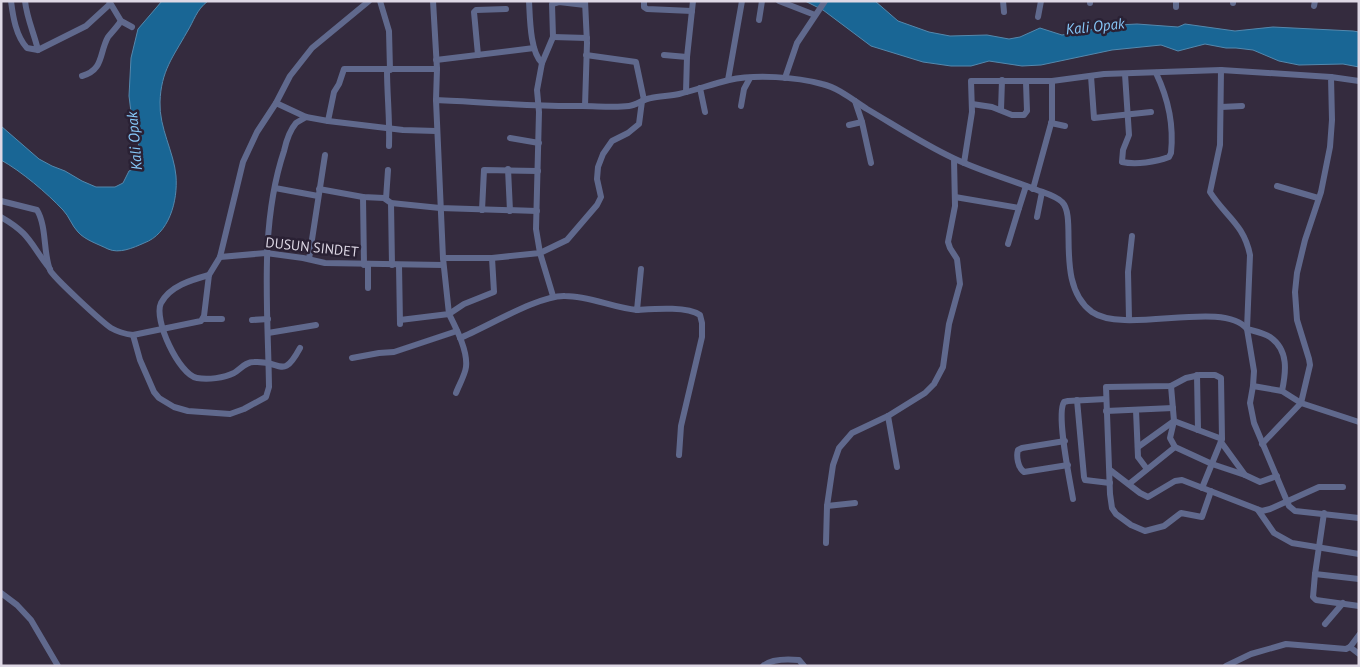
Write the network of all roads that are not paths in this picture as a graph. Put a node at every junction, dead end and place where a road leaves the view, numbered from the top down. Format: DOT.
graph roads {
  1 [pos="11,1"];
  2 [pos="26,1"];
  3 [pos="368,1"];
  4 [pos="380,1"];
  5 [pos="433,1"];
  6 [pos="529,1"];
  7 [pos="644,1"];
  8 [pos="693,1"];
  9 [pos="742,1"];
  10 [pos="762,1"];
  11 [pos="779,1"];
  12 [pos="825,1"];
  13 [pos="1003,1"];
  14 [pos="1041,1"];
  15 [pos="110,3"];
  16 [pos="585,3"];
  17 [pos="506,9"];
  18 [pos="692,11"];
  19 [pos="1004,12"];
  20 [pos="815,15"];
  21 [pos="1038,18"];
  22 [pos="759,20"];
  23 [pos="121,21"];
  24 [pos="132,27"];
  25 [pos="553,37"];
  26 [pos="587,38"];
  27 [pos="534,48"];
  28 [pos="38,50"];
  29 [pos="478,55"];
  30 [pos="586,55"];
  31 [pos="664,55"];
  32 [pos="687,57"];
  33 [pos="436,60"];
  34 [pos="542,64"];
  35 [pos="437,69"];
  36 [pos="389,70"];
  37 [pos="1221,70"];
  38 [pos="1156,73"];
  39 [pos="1125,74"];
  40 [pos="82,76"];
  41 [pos="1091,76"];
  42 [pos="1331,77"];
  43 [pos="750,78"];
  44 [pos="784,78"];
  45 [pos="728,80"];
  46 [pos="1002,80"];
  47 [pos="1052,81"];
  48 [pos="1359,81"];
  49 [pos="1026,82"];
  50 [pos="700,88"];
  51 [pos="686,92"];
  52 [pos="436,100"];
  53 [pos="643,101"];
  54 [pos="855,102"];
  55 [pos="276,103"];
  56 [pos="972,104"];
  57 [pos="538,106"];
  58 [pos="585,106"];
  59 [pos="741,106"];
  60 [pos="1242,106"];
  61 [pos="1221,107"];
  62 [pos="1001,110"];
  63 [pos="705,112"];
  64 [pos="1151,112"];
  65 [pos="1128,114"];
  66 [pos="306,117"];
  67 [pos="328,121"];
  68 [pos="862,122"];
  69 [pos="1052,123"];
  70 [pos="849,125"];
  71 [pos="1065,126"];
  72 [pos="390,128"];
  73 [pos="436,131"];
  74 [pos="510,138"];
  75 [pos="539,143"];
  76 [pos="389,146"];
  77 [pos="325,155"];
  78 [pos="954,159"];
  79 [pos="872,162"];
  80 [pos="964,163"];
  81 [pos="508,169"];
  82 [pos="388,170"];
  83 [pos="538,171"];
  84 [pos="1026,186"];
  85 [pos="1277,186"];
  86 [pos="275,188"];
  87 [pos="1033,189"];
  88 [pos="1042,192"];
  89 [pos="319,193"];
  90 [pos="362,197"];
  91 [pos="955,197"];
  92 [pos="1318,198"];
  93 [pos="1,201"];
  94 [pos="389,201"];
  95 [pos="440,208"];
  96 [pos="1019,208"];
  97 [pos="482,210"];
  98 [pos="510,211"];
  99 [pos="537,211"];
  100 [pos="1,217"];
  101 [pos="1037,217"];
  102 [pos="1132,236"];
  103 [pos="1008,244"];
  104 [pos="540,253"];
  105 [pos="267,254"];
  106 [pos="220,257"];
  107 [pos="443,258"];
  108 [pos="492,258"];
  109 [pos="309,259"];
  110 [pos="366,265"];
  111 [pos="396,265"];
  112 [pos="443,265"];
  113 [pos="641,269"];
  114 [pos="50,270"];
  115 [pos="209,275"];
  116 [pos="368,288"];
  117 [pos="554,296"];
  118 [pos="637,310"];
  119 [pos="449,314"];
  120 [pos="203,319"];
  121 [pos="222,319"];
  122 [pos="268,319"];
  123 [pos="1128,319"];
  124 [pos="252,320"];
  125 [pos="316,325"];
  126 [pos="162,328"];
  127 [pos="1247,329"];
  128 [pos="268,333"];
  129 [pos="459,334"];
  130 [pos="133,335"];
  131 [pos="300,348"];
  132 [pos="352,358"];
  133 [pos="268,362"];
  134 [pos="1197,375"];
  135 [pos="1171,386"];
  136 [pos="1253,386"];
  137 [pos="1282,391"];
  138 [pos="456,393"];
  139 [pos="1106,399"];
  140 [pos="1077,400"];
  141 [pos="1301,403"];
  142 [pos="1173,408"];
  143 [pos="1136,410"];
  144 [pos="1106,411"];
  145 [pos="888,416"];
  146 [pos="1174,421"];
  147 [pos="1359,422"];
  148 [pos="1198,430"];
  149 [pos="1222,441"];
  150 [pos="1065,442"];
  151 [pos="1262,444"];
  152 [pos="1138,447"];
  153 [pos="1175,447"];
  154 [pos="679,455"];
  155 [pos="1212,464"];
  156 [pos="1068,465"];
  157 [pos="897,467"];
  158 [pos="1147,469"];
  159 [pos="1110,470"];
  160 [pos="1245,475"];
  161 [pos="1277,476"];
  162 [pos="1110,483"];
  163 [pos="1129,484"];
  164 [pos="1343,487"];
  165 [pos="1202,488"];
  166 [pos="1212,491"];
  167 [pos="1073,499"];
  168 [pos="1287,501"];
  169 [pos="855,503"];
  170 [pos="827,506"];
  171 [pos="1258,510"];
  172 [pos="1324,513"];
  173 [pos="1359,518"];
  174 [pos="826,543"];
  175 [pos="1319,548"];
  176 [pos="1359,554"];
  177 [pos="1315,574"];
  178 [pos="1359,579"];
  179 [pos="1,593"];
  180 [pos="1343,603"];
  181 [pos="1359,606"];
  182 [pos="1326,624"];
  183 [pos="1359,635"];
  184 [pos="1348,648"];
  185 [pos="1359,654"];
  186 [pos="1230,665"];
  187 [pos="58,666"];
  188 [pos="763,666"];
  189 [pos="804,666"];
  1 -- 28 [label="street"];
  2 -- 28 [label="street"];
  3 -- 55 [label="street"];
  4 -- 36 [label="street"];
  5 -- 33 [label="street"];
  6 -- 27 [label="street"];
  7 -- 18 [label="street"];
  8 -- 18 [label="street"];
  9 -- 45 [label="street"];
  10 -- 22 [label="street"];
  11 -- 20 [label="street"];
  12 -- 20 [label="street"];
  13 -- 19 [label="street"];
  14 -- 21 [label="street"];
  15 -- 23 [label="street"];
  15 -- 28 [label="street"];
  16 -- 25 [label="street"];
  16 -- 26 [label="street"];
  17 -- 29 [label="street"];
  18 -- 32 [label="street"];
  20 -- 44 [label="street"];
  23 -- 24 [label="street"];
  23 -- 40 [label="street"];
  25 -- 26 [label="street"];
  25 -- 34 [label="street"];
  26 -- 30 [label="street"];
  27 -- 29 [label="street"];
  27 -- 34 [label="street"];
  29 -- 33 [label="street"];
  30 -- 53 [label="street"];
  30 -- 58 [label="street"];
  31 -- 32 [label="street"];
  32 -- 51 [label="street"];
  33 -- 35 [label="street"];
  34 -- 57 [label="street"];
  35 -- 36 [label="street"];
  35 -- 52 [label="street"];
  36 -- 67 [label="street"];
  36 -- 72 [label="street"];
  37 -- 38 [label="street"];
  37 -- 42 [label="street"];
  37 -- 61 [label="street"];
  38 -- 39 [label="street"];
  38 -- 65 [label="street"];
  39 -- 41 [label="street"];
  39 -- 65 [label="street"];
  41 -- 47 [label="street"];
  41 -- 65 [label="street"];
  42 -- 48 [label="street"];
  42 -- 92 [label="street"];
  43 -- 44 [label="street"];
  43 -- 45 [label="street"];
  43 -- 59 [label="street"];
  44 -- 54 [label="street"];
  45 -- 50 [label="street"];
  46 -- 49 [label="street"];
  46 -- 56 [label="street"];
  46 -- 62 [label="street"];
  47 -- 49 [label="street"];
  47 -- 69 [label="street"];
  49 -- 62 [label="street"];
  50 -- 51 [label="street"];
  50 -- 63 [label="street"];
  51 -- 53 [label="street"];
  52 -- 57 [label="street"];
  52 -- 73 [label="street"];
  53 -- 58 [label="street"];
  53 -- 104 [label="street"];
  54 -- 68 [label="street"];
  54 -- 78 [label="street"];
  55 -- 66 [label="street"];
  55 -- 106 [label="street"];
  56 -- 62 [label="street"];
  56 -- 80 [label="street"];
  57 -- 58 [label="street"];
  57 -- 75 [label="street"];
  60 -- 61 [label="street"];
  61 -- 127 [label="street"];
  64 -- 65 [label="street"];
  66 -- 67 [label="street"];
  66 -- 86 [label="street"];
  67 -- 72 [label="street"];
  68 -- 70 [label="street"];
  68 -- 79 [label="street"];
  69 -- 71 [label="street"];
  69 -- 87 [label="street"];
  72 -- 73 [label="street"];
  72 -- 76 [label="street"];
  73 -- 95 [label="street"];
  74 -- 75 [label="street"];
  75 -- 83 [label="street"];
  77 -- 89 [label="street"];
  78 -- 80 [label="street"];
  78 -- 91 [label="street"];
  80 -- 84 [label="street"];
  81 -- 83 [label="street"];
  81 -- 97 [label="street"];
  81 -- 98 [label="street"];
  82 -- 94 [label="street"];
  83 -- 99 [label="street"];
  84 -- 87 [label="street"];
  84 -- 96 [label="street"];
  85 -- 92 [label="street"];
  86 -- 89 [label="street"];
  86 -- 105 [label="street"];
  87 -- 88 [label="street"];
  88 -- 101 [label="street"];
  88 -- 123 [label="street"];
  89 -- 90 [label="street"];
  89 -- 109 [label="street"];
  90 -- 94 [label="street"];
  90 -- 110 [label="street"];
  91 -- 96 [label="street"];
  91 -- 145 [label="street"];
  92 -- 141 [label="street"];
  93 -- 114 [label="street"];
  94 -- 95 [label="street"];
  94 -- 111 [label="street"];
  95 -- 97 [label="street"];
  95 -- 107 [label="street"];
  96 -- 103 [label="street"];
  97 -- 98 [label="street"];
  98 -- 99 [label="street"];
  99 -- 104 [label="street"];
  100 -- 114 [label="street"];
  102 -- 123 [label="street"];
  104 -- 108 [label="street"];
  104 -- 117 [label="street"];
  105 -- 106 [label="street, DUSUN SINDET"];
  105 -- 109 [label="street, DUSUN SINDET"];
  105 -- 122 [label="street"];
  106 -- 115 [label="street"];
  107 -- 108 [label="street"];
  107 -- 112 [label="street"];
  108 -- 119 [label="street"];
  109 -- 110 [label="street, DUSUN SINDET"];
  110 -- 111 [label="street, DUSUN SINDET"];
  110 -- 116 [label="street"];
  111 -- 112 [label="street, DUSUN SINDET"];
  111 -- 119 [label="street"];
  112 -- 119 [label="street"];
  113 -- 118 [label="street"];
  114 -- 130 [label="street"];
  115 -- 120 [label="street"];
  115 -- 126 [label="street"];
  117 -- 118 [label="street"];
  117 -- 129 [label="street"];
  118 -- 154 [label="street"];
  119 -- 129 [label="street"];
  120 -- 121 [label="street"];
  120 -- 126 [label="street"];
  122 -- 124 [label="street"];
  122 -- 128 [label="street"];
  123 -- 127 [label="street"];
  125 -- 128 [label="street"];
  126 -- 130 [label="street"];
  126 -- 133 [label="street"];
  127 -- 136 [label="street"];
  127 -- 137 [label="street"];
  128 -- 133 [label="street"];
  129 -- 132 [label="street"];
  129 -- 138 [label="street"];
  130 -- 133 [label="street"];
  131 -- 133 [label="street"];
  134 -- 135 [label="street"];
  134 -- 148 [label="street"];
  134 -- 149 [label="street"];
  135 -- 139 [label="street"];
  135 -- 142 [label="street"];
  136 -- 137 [label="street"];
  136 -- 151 [label="street"];
  137 -- 141 [label="street"];
  139 -- 140 [label="street"];
  139 -- 144 [label="street"];
  140 -- 150 [label="street"];
  140 -- 162 [label="street"];
  141 -- 147 [label="street"];
  141 -- 151 [label="street"];
  142 -- 143 [label="street"];
  142 -- 146 [label="street"];
  143 -- 144 [label="street"];
  143 -- 152 [label="street"];
  144 -- 159 [label="street"];
  145 -- 157 [label="street"];
  145 -- 170 [label="street"];
  146 -- 148 [label="street"];
  146 -- 152 [label="street"];
  146 -- 153 [label="street"];
  148 -- 149 [label="street"];
  149 -- 155 [label="street"];
  149 -- 160 [label="street"];
  150 -- 156 [label="street"];
  150 -- 156 [label="street"];
  151 -- 161 [label="street"];
  152 -- 158 [label="street"];
  153 -- 155 [label="street"];
  153 -- 158 [label="street"];
  155 -- 160 [label="street"];
  155 -- 165 [label="street"];
  156 -- 167 [label="street"];
  158 -- 163 [label="street"];
  159 -- 162 [label="street"];
  159 -- 163 [label="street"];
  160 -- 161 [label="street"];
  161 -- 168 [label="street"];
  162 -- 166 [label="street"];
  163 -- 165 [label="street"];
  164 -- 168 [label="street"];
  165 -- 166 [label="street"];
  166 -- 171 [label="street"];
  168 -- 171 [label="street"];
  168 -- 172 [label="street"];
  169 -- 170 [label="street"];
  170 -- 174 [label="street"];
  171 -- 175 [label="street"];
  172 -- 173 [label="street"];
  172 -- 175 [label="street"];
  175 -- 176 [label="street"];
  175 -- 177 [label="street"];
  177 -- 178 [label="street"];
  177 -- 180 [label="street"];
  179 -- 187 [label="street"];
  180 -- 181 [label="street"];
  180 -- 182 [label="street"];
  183 -- 184 [label="street"];
  184 -- 185 [label="street"];
  184 -- 186 [label="street"];
  188 -- 189 [label="street"];
}
